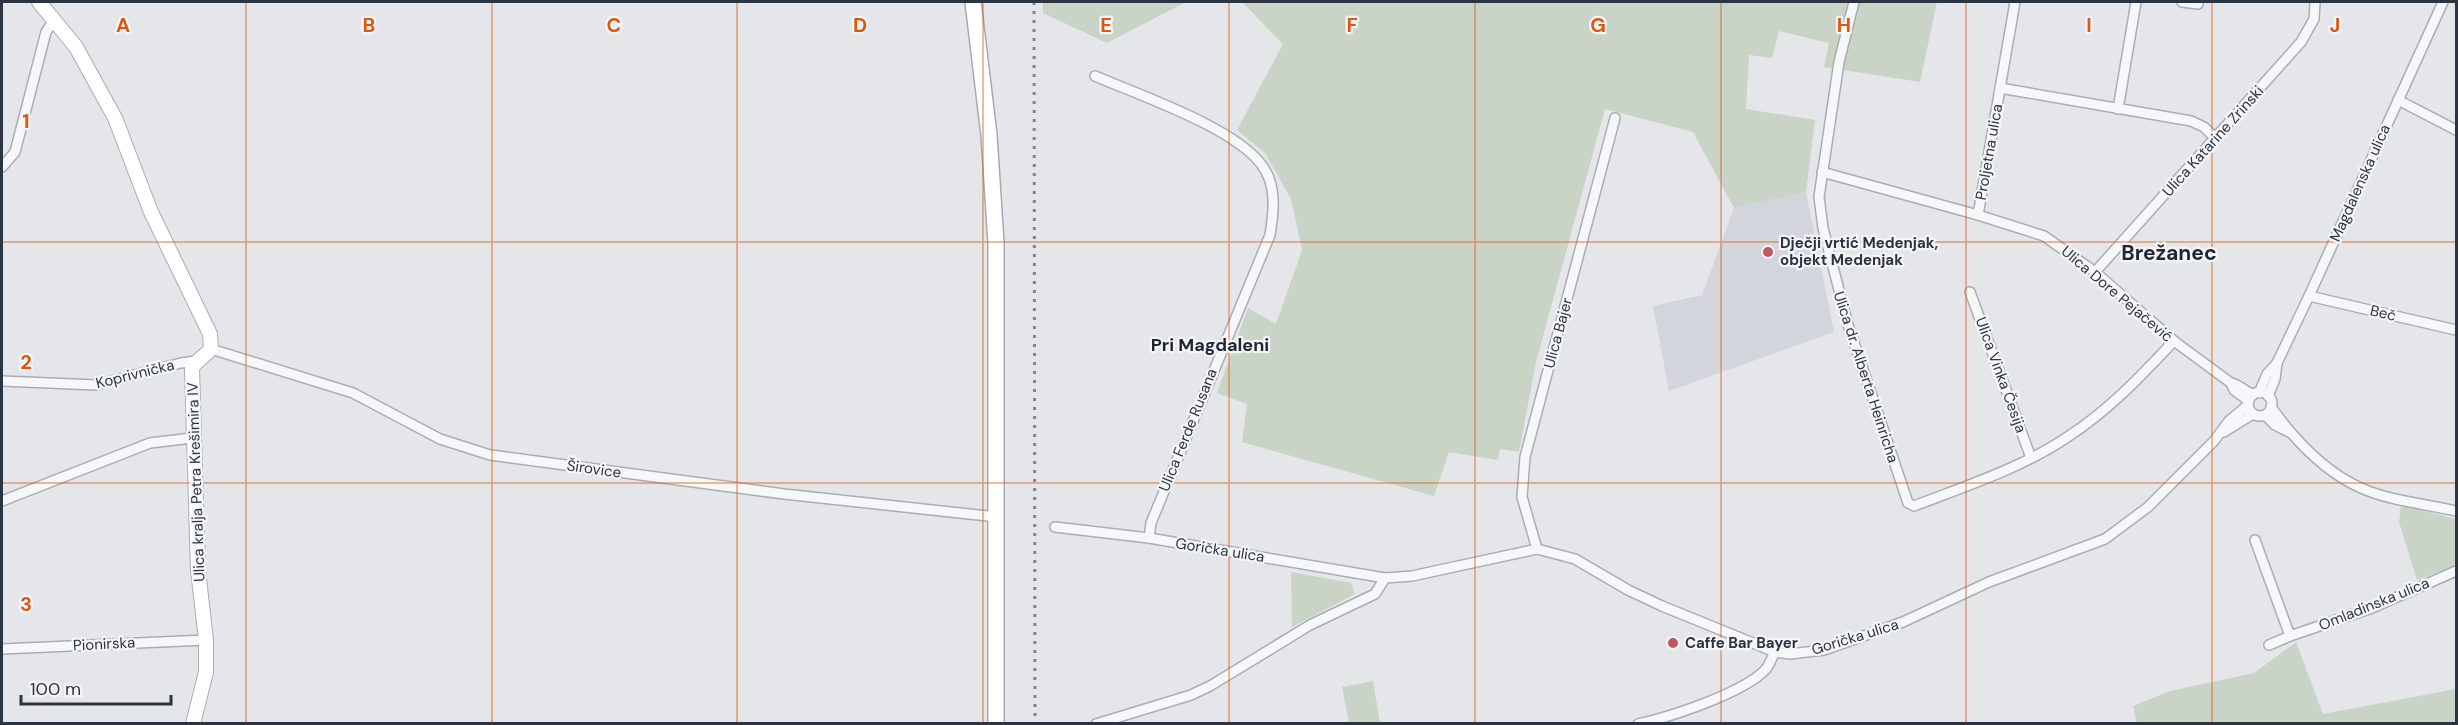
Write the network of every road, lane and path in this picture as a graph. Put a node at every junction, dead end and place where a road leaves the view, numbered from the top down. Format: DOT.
graph roads {
  1 [pos="39,2"];
  2 [pos="973,2"];
  3 [pos="1854,2"];
  4 [pos="2015,2"];
  5 [pos="2136,2"];
  6 [pos="2182,2"];
  7 [pos="2315,2"];
  8 [pos="2443,2"];
  9 [pos="2198,4"];
  10 [pos="54,20"];
  11 [pos="1095,76"];
  12 [pos="2000,88"];
  13 [pos="2398,100"];
  14 [pos="2118,109"];
  15 [pos="1615,118"];
  16 [pos="2457,130"];
  17 [pos="2216,138"];
  18 [pos="2,167"];
  19 [pos="1822,172"];
  20 [pos="1978,215"];
  21 [pos="2095,272"];
  22 [pos="1970,292"];
  23 [pos="2309,296"];
  24 [pos="2457,330"];
  25 [pos="2174,341"];
  26 [pos="211,349"];
  27 [pos="196,361"];
  28 [pos="2,381"];
  29 [pos="2255,401"];
  30 [pos="2268,411"];
  31 [pos="192,438"];
  32 [pos="2031,458"];
  33 [pos="2,501"];
  34 [pos="2457,511"];
  35 [pos="997,517"];
  36 [pos="1055,527"];
  37 [pos="1149,538"];
  38 [pos="2256,540"];
  39 [pos="1537,549"];
  40 [pos="2457,571"];
  41 [pos="1385,578"];
  42 [pos="2290,636"];
  43 [pos="206,640"];
  44 [pos="2269,645"];
  45 [pos="2,649"];
  46 [pos="1775,652"];
  47 [pos="193,723"];
  48 [pos="996,723"];
  49 [pos="1096,723"];
  50 [pos="1638,723"];
  1 -- 10 [label="street"];
  2 -- 35 [label="main road"];
  3 -- 19 [label="street, Ulica dr. Alberta Heinricha"];
  4 -- 12 [label="street, Proljetna ulica"];
  5 -- 14 [label="street"];
  6 -- 9 [label="street"];
  7 -- 17 [label="street, Ulica Katarine Zrinski"];
  8 -- 13 [label="street, Magdalenska ulica"];
  10 -- 18 [label="street"];
  10 -- 26 [label="street"];
  11 -- 37 [label="street, Ulica Ferde Rusana"];
  12 -- 14 [label="street, Proljetna ulica"];
  12 -- 20 [label="street, Proljetna ulica"];
  13 -- 16 [label="street"];
  13 -- 23 [label="street, Magdalenska ulica"];
  14 -- 17 [label="street, Proljetna ulica"];
  15 -- 39 [label="street, Ulica Bajer"];
  17 -- 21 [label="street, Ulica Katarine Zrinski"];
  19 -- 20 [label="street, Ulica Dore Pejačević"];
  19 -- 32 [label="street, Ulica dr. Alberta Heinricha"];
  20 -- 21 [label="street, Ulica Dore Pejačević"];
  21 -- 25 [label="street, Ulica Dore Pejačević"];
  22 -- 32 [label="street, Ulica Vinka Česija"];
  23 -- 24 [label="street, Beč"];
  23 -- 29 [label="street, Magdalenska ulica"];
  25 -- 29 [label="street, Ulica Dore Pejačević"];
  25 -- 32 [label="street"];
  26 -- 27 [label="street, Ulica kralja Petra Krešimira IV"];
  26 -- 35 [label="street, Širovice"];
  27 -- 28 [label="street, Koprivnička"];
  27 -- 31 [label="street, Ulica kralja Petra Krešimira IV"];
  29 -- 30 [label="street"];
  29 -- 30 [label="street"];
  29 -- 46 [label="street, Gorička ulica"];
  30 -- 34 [label="street"];
  31 -- 33 [label="street"];
  31 -- 43 [label="street, Ulica kralja Petra Krešimira IV"];
  35 -- 48 [label="main road"];
  36 -- 37 [label="street, Gorička ulica"];
  37 -- 41 [label="street, Gorička ulica"];
  38 -- 42 [label="street"];
  39 -- 41 [label="street, Gorička ulica"];
  39 -- 46 [label="street, Gorička ulica"];
  40 -- 42 [label="street, Omladinska ulica"];
  41 -- 49 [label="street"];
  42 -- 44 [label="street, Omladinska ulica"];
  43 -- 45 [label="street, Pionirska"];
  43 -- 47 [label="street, Ulica kralja Petra Krešimira IV"];
  46 -- 50 [label="street"];
}
